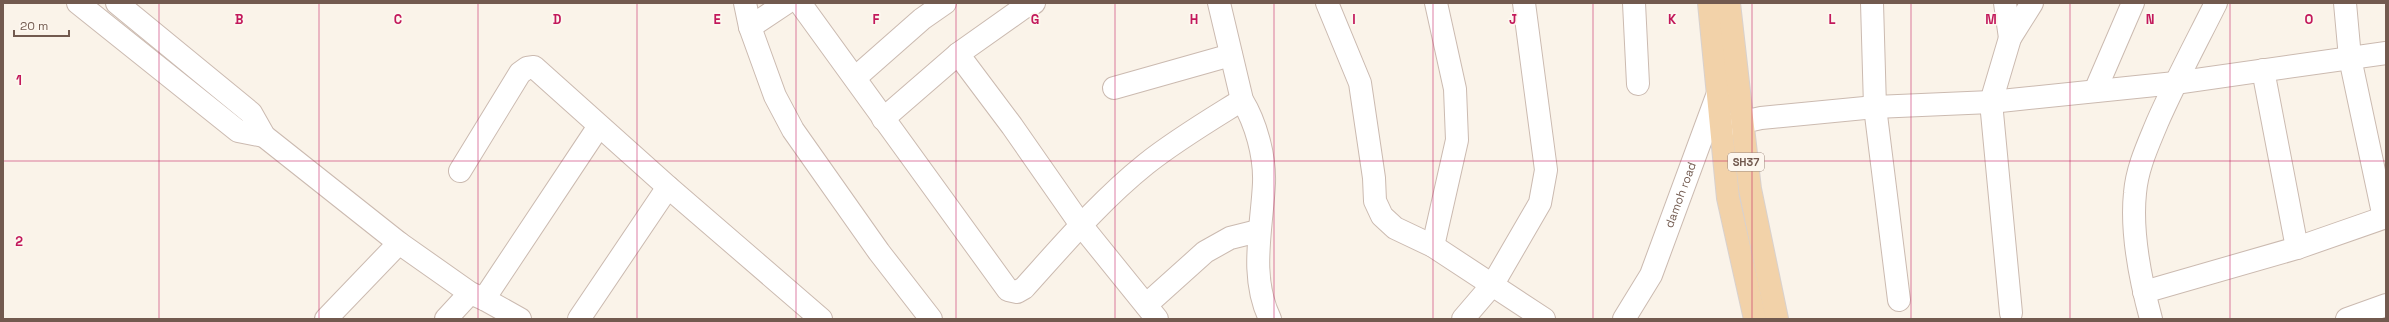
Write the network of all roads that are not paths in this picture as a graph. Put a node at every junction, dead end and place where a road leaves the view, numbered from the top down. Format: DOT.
graph roads {
  1 [pos="78,3"];
  2 [pos="117,3"];
  3 [pos="745,3"];
  4 [pos="786,3"];
  5 [pos="800,3"];
  6 [pos="944,3"];
  7 [pos="1034,3"];
  8 [pos="1219,3"];
  9 [pos="1327,3"];
  10 [pos="1436,3"];
  11 [pos="1524,3"];
  12 [pos="1634,3"];
  13 [pos="1710,3"];
  14 [pos="1729,3"];
  15 [pos="1872,3"];
  16 [pos="2005,3"];
  17 [pos="2032,3"];
  18 [pos="2133,3"];
  19 [pos="2216,3"];
  20 [pos="2345,3"];
  21 [pos="750,27"];
  22 [pos="2010,38"];
  23 [pos="2386,53"];
  24 [pos="958,54"];
  25 [pos="1231,55"];
  26 [pos="2350,58"];
  27 [pos="2263,70"];
  28 [pos="1735,71"];
  29 [pos="855,78"];
  30 [pos="2175,82"];
  31 [pos="1638,84"];
  32 [pos="1114,88"];
  33 [pos="2095,91"];
  34 [pos="1717,96"];
  35 [pos="1242,100"];
  36 [pos="1991,102"];
  37 [pos="1875,107"];
  38 [pos="883,119"];
  39 [pos="1741,121"];
  40 [pos="599,126"];
  41 [pos="1720,128"];
  42 [pos="264,136"];
  43 [pos="460,171"];
  44 [pos="668,188"];
  45 [pos="2385,218"];
  46 [pos="1081,225"];
  47 [pos="1258,231"];
  48 [pos="399,243"];
  49 [pos="1433,246"];
  50 [pos="2297,248"];
  51 [pos="1493,284"];
  52 [pos="2144,292"];
  53 [pos="477,296"];
  54 [pos="1899,300"];
  55 [pos="2386,305"];
  56 [pos="1152,312"];
  57 [pos="2011,313"];
  58 [pos="326,319"];
  59 [pos="446,319"];
  60 [pos="520,319"];
  61 [pos="579,319"];
  62 [pos="822,319"];
  63 [pos="931,319"];
  64 [pos="1270,319"];
  65 [pos="1463,319"];
  66 [pos="1544,319"];
  67 [pos="1624,319"];
  68 [pos="1755,319"];
  69 [pos="1777,319"];
  70 [pos="2151,319"];
  71 [pos="2347,319"];
  1 -- 42 [label="street"];
  2 -- 42 [label="street"];
  3 -- 21 [label="street"];
  4 -- 21 [label="street"];
  5 -- 29 [label="street"];
  6 -- 29 [label="street"];
  7 -- 24 [label="street"];
  8 -- 25 [label="street"];
  9 -- 49 [label="street"];
  10 -- 49 [label="street"];
  11 -- 51 [label="street"];
  12 -- 31 [label="street"];
  13 -- 34 [label="main road, SH37"];
  14 -- 28 [label="main road, SH37"];
  15 -- 37 [label="street"];
  16 -- 22 [label="street"];
  17 -- 22 [label="street"];
  18 -- 33 [label="street"];
  19 -- 30 [label="street"];
  20 -- 26 [label="street"];
  21 -- 63 [label="street"];
  22 -- 36 [label="street"];
  23 -- 26 [label="street"];
  24 -- 38 [label="street"];
  24 -- 46 [label="street"];
  25 -- 32 [label="street"];
  25 -- 35 [label="street"];
  26 -- 27 [label="street"];
  26 -- 45 [label="street"];
  27 -- 30 [label="street"];
  27 -- 50 [label="street"];
  28 -- 34 [label="street, damoh road"];
  28 -- 39 [label="main road, SH37"];
  29 -- 38 [label="street"];
  30 -- 33 [label="street"];
  30 -- 52 [label="street"];
  33 -- 36 [label="street"];
  34 -- 41 [label="main road, SH37"];
  34 -- 67 [label="street, damoh road"];
  35 -- 46 [label="street"];
  35 -- 47 [label="street"];
  36 -- 37 [label="street"];
  36 -- 57 [label="street"];
  37 -- 39 [label="street"];
  37 -- 54 [label="street"];
  38 -- 46 [label="street"];
  39 -- 41 [label="street"];
  39 -- 69 [label="main road, SH37"];
  40 -- 43 [label="street"];
  40 -- 44 [label="street"];
  40 -- 53 [label="street"];
  41 -- 68 [label="main road, SH37"];
  42 -- 48 [label="street"];
  44 -- 61 [label="street"];
  44 -- 62 [label="street"];
  45 -- 50 [label="street"];
  46 -- 56 [label="street"];
  47 -- 56 [label="street"];
  47 -- 64 [label="street"];
  48 -- 53 [label="street"];
  48 -- 58 [label="street"];
  49 -- 51 [label="street"];
  50 -- 52 [label="street"];
  51 -- 65 [label="street"];
  51 -- 66 [label="street"];
  52 -- 70 [label="street"];
  53 -- 59 [label="street"];
  53 -- 60 [label="street"];
  55 -- 71 [label="street"];
}
